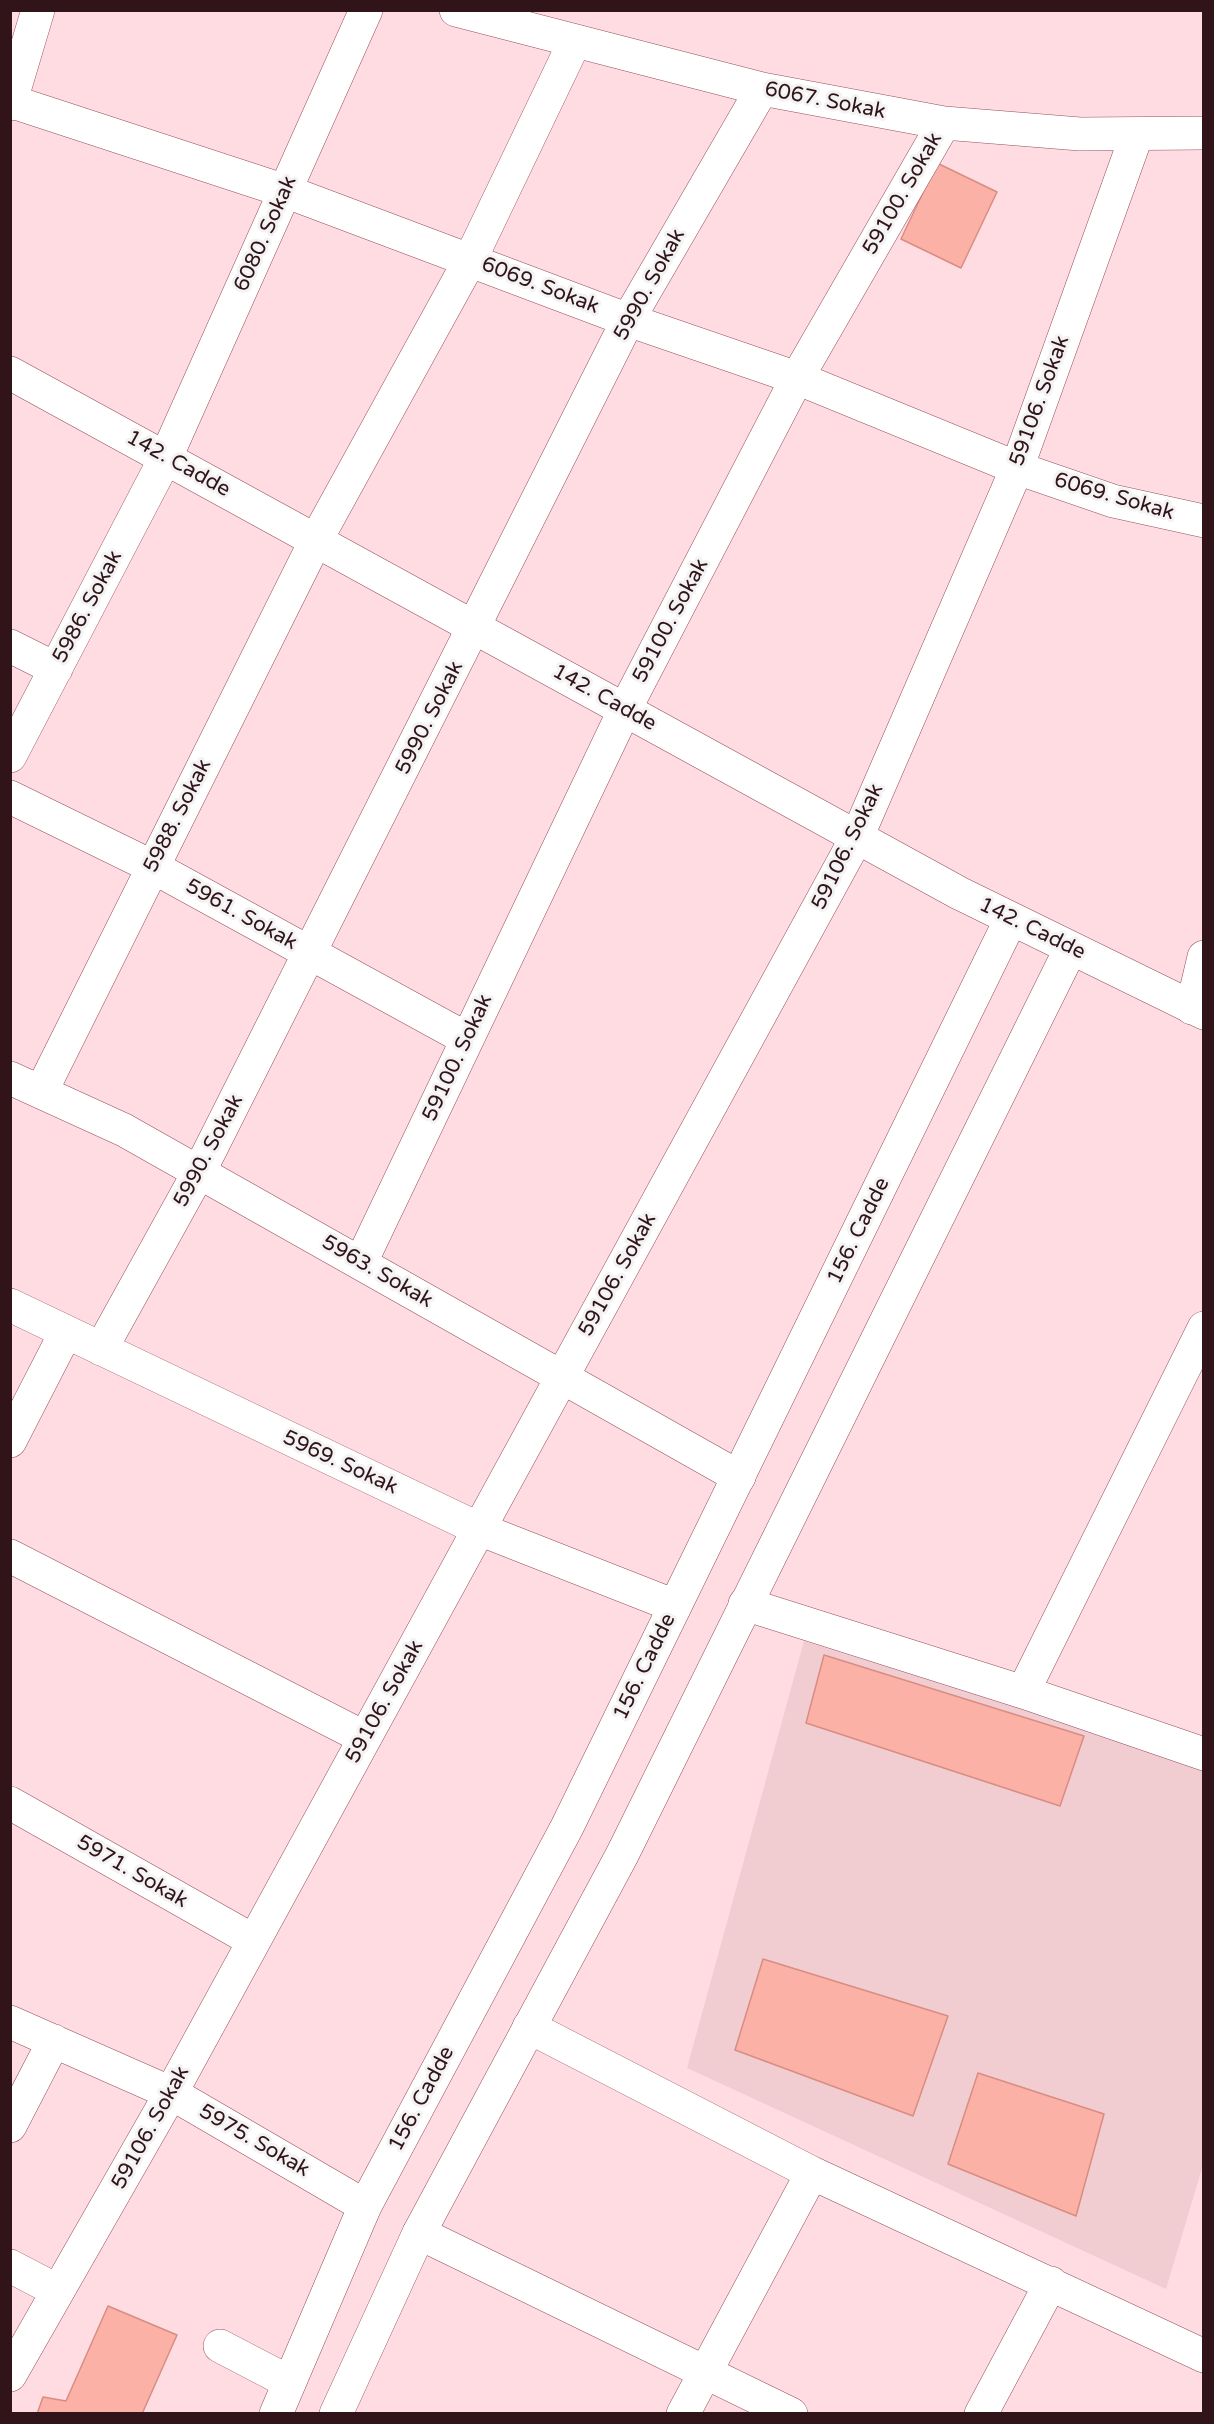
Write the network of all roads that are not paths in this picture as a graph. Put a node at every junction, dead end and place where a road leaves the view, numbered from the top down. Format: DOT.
graph roads {
  1 [pos="38,10"];
  2 [pos="366,10"];
  3 [pos="456,10"];
  4 [pos="575,41"];
  5 [pos="762,89"];
  6 [pos="11,102"];
  7 [pos="944,123"];
  8 [pos="1137,134"];
  9 [pos="1203,134"];
  10 [pos="285,190"];
  11 [pos="470,260"];
  12 [pos="628,320"];
  13 [pos="10,373"];
  14 [pos="797,378"];
  15 [pos="166,457"];
  16 [pos="1017,468"];
  17 [pos="1203,521"];
  18 [pos="316,540"];
  19 [pos="476,627"];
  20 [pos="10,646"];
  21 [pos="56,669"];
  22 [pos="625,709"];
  23 [pos="10,756"];
  24 [pos="10,797"];
  25 [pos="857,837"];
  26 [pos="153,867"];
  27 [pos="1011,919"];
  28 [pos="1071,948"];
  29 [pos="310,953"];
  30 [pos="1203,957"];
  31 [pos="1198,1011"];
  32 [pos="467,1039"];
  33 [pos="10,1078"];
  34 [pos="41,1092"];
  35 [pos="199,1172"];
  36 [pos="362,1262"];
  37 [pos="10,1305"];
  38 [pos="1203,1328"];
  39 [pos="66,1332"];
  40 [pos="101,1349"];
  41 [pos="561,1379"];
  42 [pos="10,1441"];
  43 [pos="739,1477"];
  44 [pos="479,1529"];
  45 [pos="10,1556"];
  46 [pos="745,1604"];
  47 [pos="675,1606"];
  48 [pos="1023,1692"];
  49 [pos="365,1738"];
  50 [pos="1203,1754"];
  51 [pos="10,1803"];
  52 [pos="254,1941"];
  53 [pos="10,2022"];
  54 [pos="529,2027"];
  55 [pos="54,2041"];
  56 [pos="171,2093"];
  57 [pos="10,2126"];
  58 [pos="812,2173"];
  59 [pos="365,2206"];
  60 [pos="419,2233"];
  61 [pos="10,2266"];
  62 [pos="1051,2283"];
  63 [pos="58,2291"];
  64 [pos="220,2346"];
  65 [pos="1203,2356"];
  66 [pos="703,2373"];
  67 [pos="10,2375"];
  68 [pos="290,2382"];
  69 [pos="276,2414"];
  70 [pos="336,2414"];
  71 [pos="683,2414"];
  72 [pos="791,2414"];
  73 [pos="981,2414"];
  1 -- 6 [label="street"];
  2 -- 10 [label="street, 6080. Sokak"];
  3 -- 4 [label="street, 6067. Sokak"];
  4 -- 5 [label="street, 6067. Sokak"];
  4 -- 11 [label="street, 5988. Sokak"];
  5 -- 7 [label="street, 6067. Sokak"];
  5 -- 12 [label="street, 5990. Sokak"];
  6 -- 10 [label="street, 6069. Sokak"];
  7 -- 8 [label="street, 6067. Sokak"];
  7 -- 14 [label="street, 59100. Sokak"];
  8 -- 9 [label="street, 6067. Sokak"];
  8 -- 16 [label="street, 59106. Sokak"];
  10 -- 11 [label="street, 6069. Sokak"];
  10 -- 15 [label="street, 6080. Sokak"];
  11 -- 12 [label="street, 6069. Sokak"];
  11 -- 18 [label="street, 5988. Sokak"];
  12 -- 14 [label="street, 6069. Sokak"];
  12 -- 19 [label="street, 5990. Sokak"];
  13 -- 15 [label="street, 142. Cadde"];
  14 -- 16 [label="street, 6069. Sokak"];
  14 -- 22 [label="street, 59100. Sokak"];
  15 -- 18 [label="street, 142. Cadde"];
  15 -- 21 [label="street, 5986. Sokak"];
  16 -- 17 [label="street, 6069. Sokak"];
  16 -- 25 [label="street, 59106. Sokak"];
  18 -- 19 [label="street, 142. Cadde"];
  18 -- 26 [label="street, 5988. Sokak"];
  19 -- 22 [label="street, 142. Cadde"];
  19 -- 29 [label="street, 5990. Sokak"];
  20 -- 21 [label="street"];
  21 -- 23 [label="street, 5986. Sokak"];
  22 -- 25 [label="street, 142. Cadde"];
  22 -- 32 [label="street, 59100. Sokak"];
  24 -- 26 [label="street, 5961. Sokak"];
  25 -- 27 [label="street, 142. Cadde"];
  25 -- 41 [label="street, 59106. Sokak"];
  26 -- 29 [label="street, 5961. Sokak"];
  26 -- 34 [label="street, 5988. Sokak"];
  27 -- 28 [label="street, 142. Cadde"];
  27 -- 43 [label="street, 156. Cadde"];
  28 -- 31 [label="street, 142. Cadde"];
  28 -- 46 [label="street"];
  29 -- 32 [label="street, 5961. Sokak"];
  29 -- 35 [label="street, 5990. Sokak"];
  30 -- 31 [label="street"];
  32 -- 36 [label="street, 59100. Sokak"];
  33 -- 34 [label="street, 5963. Sokak"];
  34 -- 35 [label="street, 5963. Sokak"];
  35 -- 36 [label="street, 5963. Sokak"];
  35 -- 40 [label="street, 5990. Sokak"];
  36 -- 41 [label="street, 5963. Sokak"];
  37 -- 39 [label="street, 5969. Sokak"];
  38 -- 48 [label="street"];
  39 -- 40 [label="street, 5969. Sokak"];
  39 -- 42 [label="street"];
  40 -- 44 [label="street, 5969. Sokak"];
  41 -- 43 [label="street, 5963. Sokak"];
  41 -- 44 [label="street, 59106. Sokak"];
  43 -- 47 [label="street, 156. Cadde"];
  44 -- 47 [label="street, 5969. Sokak"];
  44 -- 49 [label="street, 59106. Sokak"];
  45 -- 49 [label="street"];
  46 -- 48 [label="street"];
  46 -- 54 [label="street"];
  47 -- 59 [label="street, 156. Cadde"];
  48 -- 50 [label="street"];
  49 -- 52 [label="street, 59106. Sokak"];
  51 -- 52 [label="street, 5971. Sokak"];
  52 -- 56 [label="street, 59106. Sokak"];
  53 -- 55 [label="street, 5975. Sokak"];
  54 -- 58 [label="street"];
  54 -- 60 [label="street"];
  55 -- 56 [label="street, 5975. Sokak"];
  55 -- 57 [label="street"];
  56 -- 59 [label="street, 5975. Sokak"];
  56 -- 63 [label="street, 59106. Sokak"];
  58 -- 62 [label="street"];
  58 -- 66 [label="street"];
  59 -- 68 [label="street, 156. Cadde"];
  60 -- 66 [label="street"];
  60 -- 70 [label="street"];
  61 -- 63 [label="street"];
  62 -- 65 [label="street"];
  62 -- 73 [label="street"];
  63 -- 67 [label="street, 59106. Sokak"];
  64 -- 68 [label="street"];
  66 -- 71 [label="street"];
  66 -- 72 [label="street"];
  68 -- 69 [label="street, 156. Cadde"];
}
